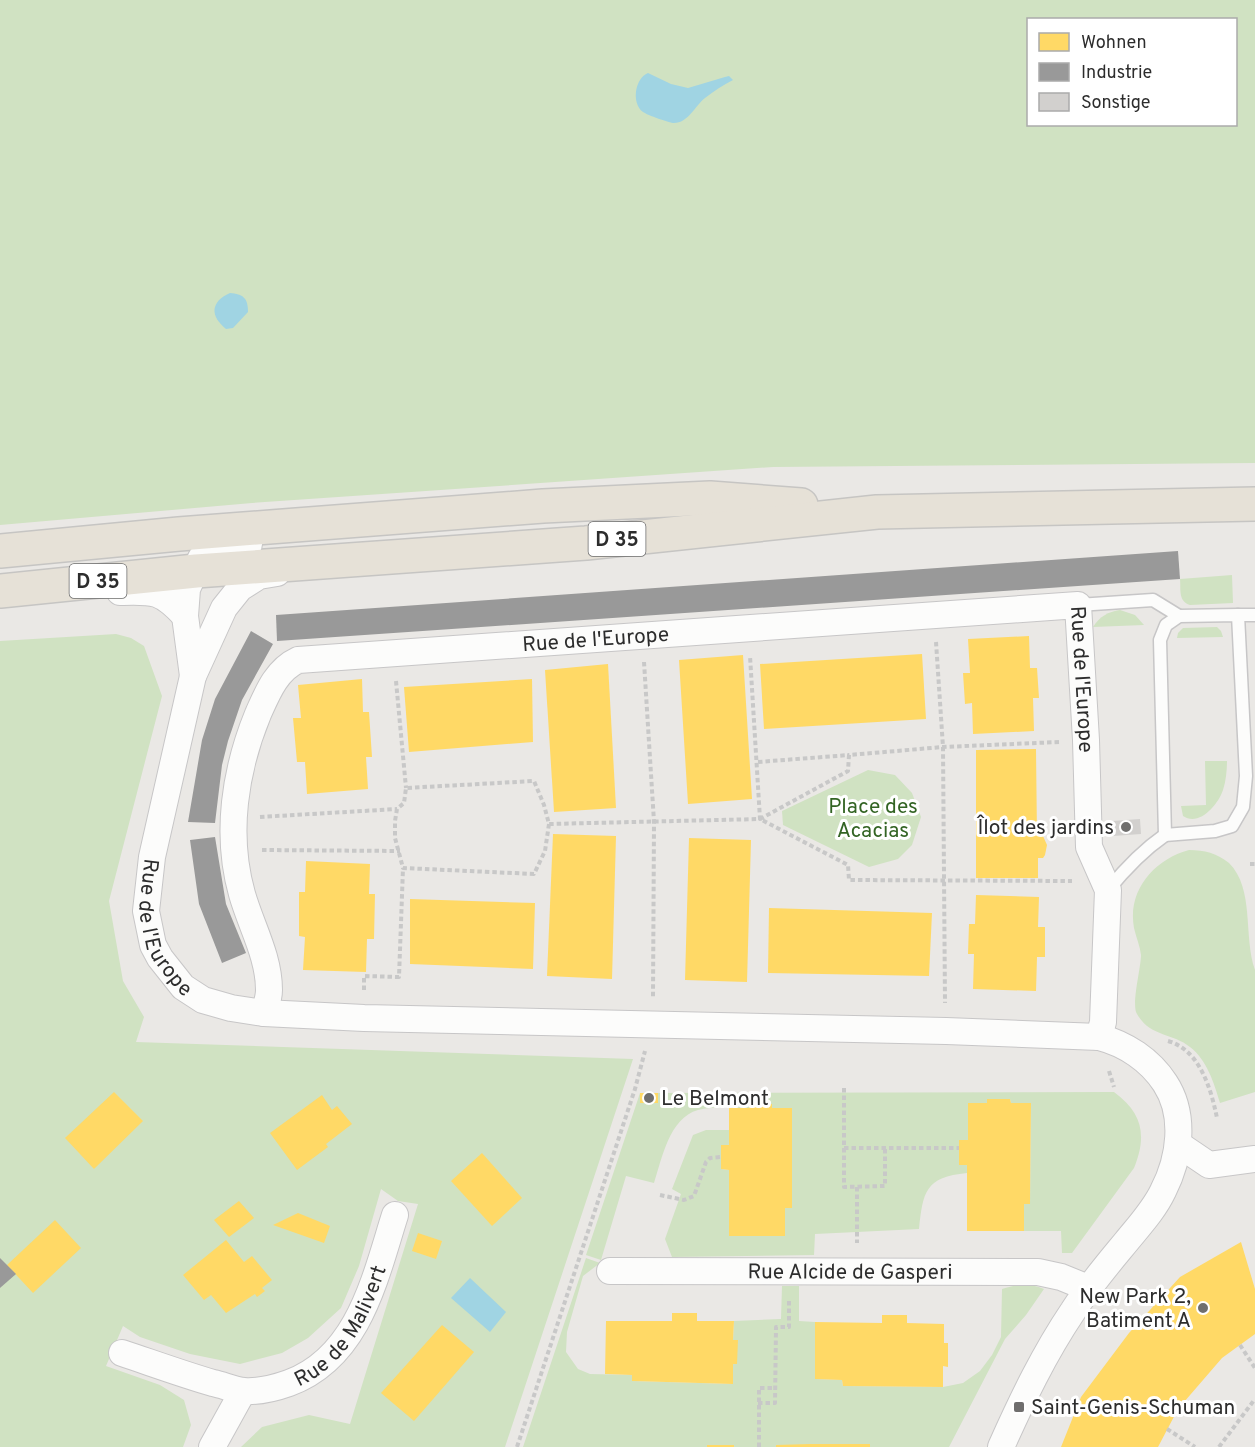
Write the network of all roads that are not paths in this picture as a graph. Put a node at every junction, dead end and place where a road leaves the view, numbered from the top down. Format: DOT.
graph roads {
  1 [pos="1255,504"];
  2 [pos="543,506"];
  3 [pos="877,512"];
  4 [pos="179,534"];
  5 [pos="0,551"];
  6 [pos="355,559"];
  7 [pos="207,564"];
  8 [pos="0,592"];
  9 [pos="1078,605"];
  10 [pos="224,608"];
  11 [pos="1238,615"];
  12 [pos="1255,615"];
  13 [pos="185,616"];
  14 [pos="1179,616"];
  15 [pos="193,676"];
  16 [pos="1165,835"];
  17 [pos="1108,890"];
  18 [pos="264,1013"];
  19 [pos="1099,1037"];
  20 [pos="1178,1144"];
  21 [pos="1255,1159"];
  22 [pos="395,1215"];
  23 [pos="610,1271"];
  24 [pos="1088,1288"];
  25 [pos="122,1353"];
  26 [pos="243,1391"];
  27 [pos="212,1447"];
  28 [pos="1000,1447"];
  1 -- 3 [label="main road, D 35"];
  2 -- 3 [label="main road, D 35"];
  2 -- 4 [label="main road, D 35"];
  2 -- 7 [label="street"];
  3 -- 6 [label="main road, D 35"];
  4 -- 5 [label="main road, D 35"];
  4 -- 7 [label="street"];
  6 -- 7 [label="main road, D 35"];
  6 -- 10 [label="street, Rue de l'Europe"];
  7 -- 8 [label="main road, D 35"];
  7 -- 10 [label="street, Rue de l'Europe"];
  7 -- 13 [label="street, Rue de l'Europe"];
  8 -- 13 [label="street"];
  9 -- 14 [label="lane"];
  9 -- 17 [label="street, Rue de l'Europe"];
  9 -- 18 [label="street, Rue de l'Europe"];
  10 -- 15 [label="street, Rue de l'Europe"];
  11 -- 12 [label="lane"];
  11 -- 14 [label="lane"];
  11 -- 16 [label="lane"];
  13 -- 15 [label="street, Rue de l'Europe"];
  14 -- 16 [label="lane"];
  15 -- 18 [label="street, Rue de l'Europe"];
  16 -- 17 [label="lane"];
  17 -- 19 [label="street, Rue de l'Europe"];
  18 -- 19 [label="street, Rue de l'Europe"];
  19 -- 20 [label="street"];
  20 -- 21 [label="street"];
  20 -- 24 [label="street"];
  22 -- 26 [label="street, Rue de Malivert"];
  23 -- 24 [label="street, Rue Alcide de Gasperi"];
  24 -- 28 [label="street"];
  25 -- 26 [label="street, Rue de Malivert"];
  26 -- 27 [label="street"];
}
